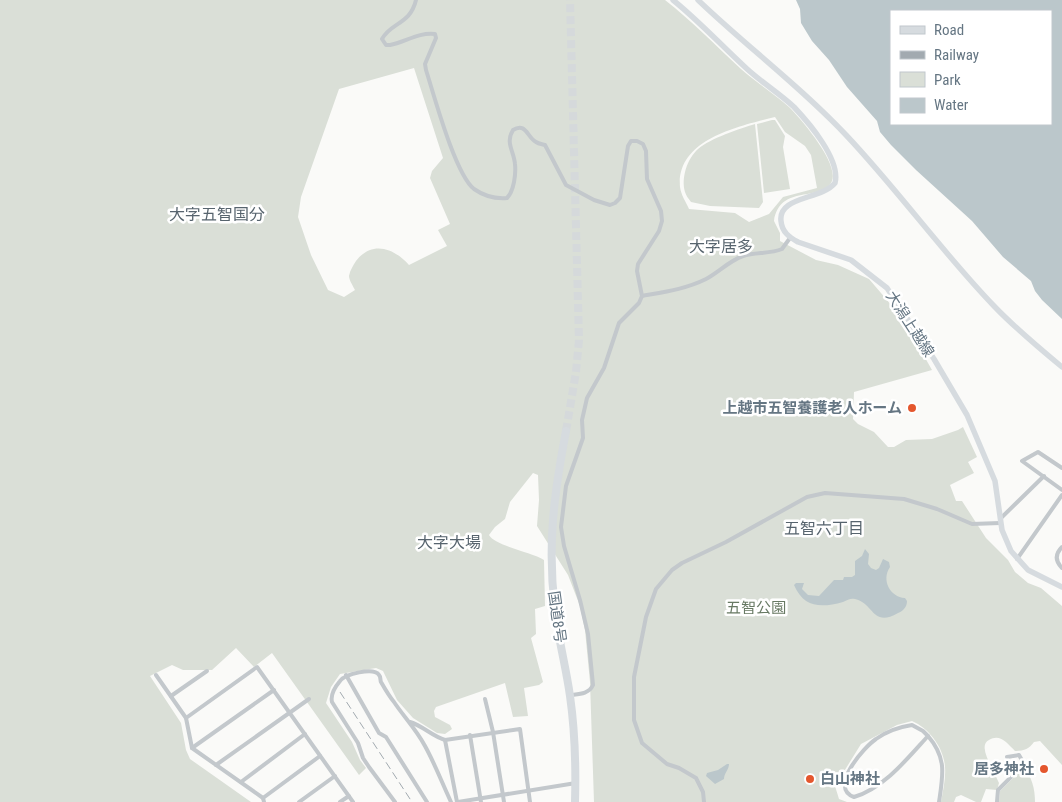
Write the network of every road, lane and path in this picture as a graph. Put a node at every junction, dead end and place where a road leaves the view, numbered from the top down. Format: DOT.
graph roads {
  1 [pos="416,0"];
  2 [pos="673,0"];
  3 [pos="698,0"];
  4 [pos="790,238"];
  5 [pos="642,296"];
  6 [pos="1062,367"];
  7 [pos="566,431"];
  8 [pos="1062,468"];
  9 [pos="1044,476"];
  10 [pos="1062,490"];
  11 [pos="1062,495"];
  12 [pos="1000,521"];
  13 [pos="1062,547"];
  14 [pos="1017,559"];
  15 [pos="1062,568"];
  16 [pos="1062,587"];
  17 [pos="207,671"];
  18 [pos="156,675"];
  19 [pos="346,675"];
  20 [pos="274,690"];
  21 [pos="570,695"];
  22 [pos="171,696"];
  23 [pos="309,699"];
  24 [pos="485,699"];
  25 [pos="290,713"];
  26 [pos="186,718"];
  27 [pos="410,722"];
  28 [pos="493,732"];
  29 [pos="305,734"];
  30 [pos="470,735"];
  31 [pos="928,736"];
  32 [pos="446,740"];
  33 [pos="192,748"];
  34 [pos="320,756"];
  35 [pos="1006,757"];
  36 [pos="216,765"];
  37 [pos="335,776"];
  38 [pos="240,782"];
  39 [pos="576,783"];
  40 [pos="528,790"];
  41 [pos="503,794"];
  42 [pos="349,796"];
  43 [pos="263,800"];
  44 [pos="481,800"];
  45 [pos="299,802"];
  46 [pos="340,802"];
  47 [pos="353,802"];
  48 [pos="395,802"];
  49 [pos="427,802"];
  50 [pos="451,802"];
  51 [pos="457,802"];
  52 [pos="504,802"];
  53 [pos="530,802"];
  54 [pos="575,802"];
  55 [pos="704,802"];
  56 [pos="939,802"];
  57 [pos="997,802"];
  1 -- 5 [label="street"];
  2 -- 4 [label="main road"];
  3 -- 6 [label="main road"];
  4 -- 5 [label="street"];
  4 -- 12 [label="main road, 大潟上越線"];
  5 -- 21 [label="street"];
  7 -- 21 [label="highway, 国道8号"];
  8 -- 9 [label="street"];
  9 -- 10 [label="street"];
  9 -- 12 [label="street"];
  11 -- 14 [label="street"];
  12 -- 14 [label="main road, 大潟上越線"];
  12 -- 55 [label="street"];
  13 -- 15 [label="street"];
  14 -- 16 [label="main road, 大潟上越線"];
  17 -- 22 [label="street"];
  18 -- 22 [label="street"];
  19 -- 27 [label="street"];
  19 -- 48 [label="street"];
  19 -- 49 [label="street"];
  20 -- 25 [label="street"];
  20 -- 26 [label="street"];
  20 -- 33 [label="street"];
  21 -- 39 [label="highway, 国道8号"];
  22 -- 26 [label="street"];
  23 -- 25 [label="street"];
  24 -- 28 [label="street"];
  25 -- 29 [label="street"];
  25 -- 36 [label="street"];
  26 -- 33 [label="street"];
  27 -- 32 [label="street"];
  27 -- 50 [label="street"];
  28 -- 30 [label="street"];
  28 -- 40 [label="street"];
  28 -- 41 [label="street"];
  29 -- 34 [label="street"];
  29 -- 38 [label="street"];
  30 -- 32 [label="street"];
  30 -- 44 [label="street"];
  31 -- 31 [label="street"];
  31 -- 56 [label="street"];
  32 -- 51 [label="street"];
  33 -- 36 [label="street"];
  34 -- 37 [label="street"];
  34 -- 43 [label="street"];
  35 -- 57 [label="street"];
  36 -- 38 [label="street"];
  37 -- 42 [label="street"];
  37 -- 45 [label="street"];
  38 -- 43 [label="street"];
  39 -- 40 [label="street"];
  39 -- 54 [label="highway, 国道8号"];
  40 -- 41 [label="street"];
  40 -- 53 [label="street"];
  41 -- 44 [label="street"];
  41 -- 52 [label="street"];
  42 -- 46 [label="street"];
  42 -- 47 [label="street"];
  44 -- 51 [label="street"];
}
